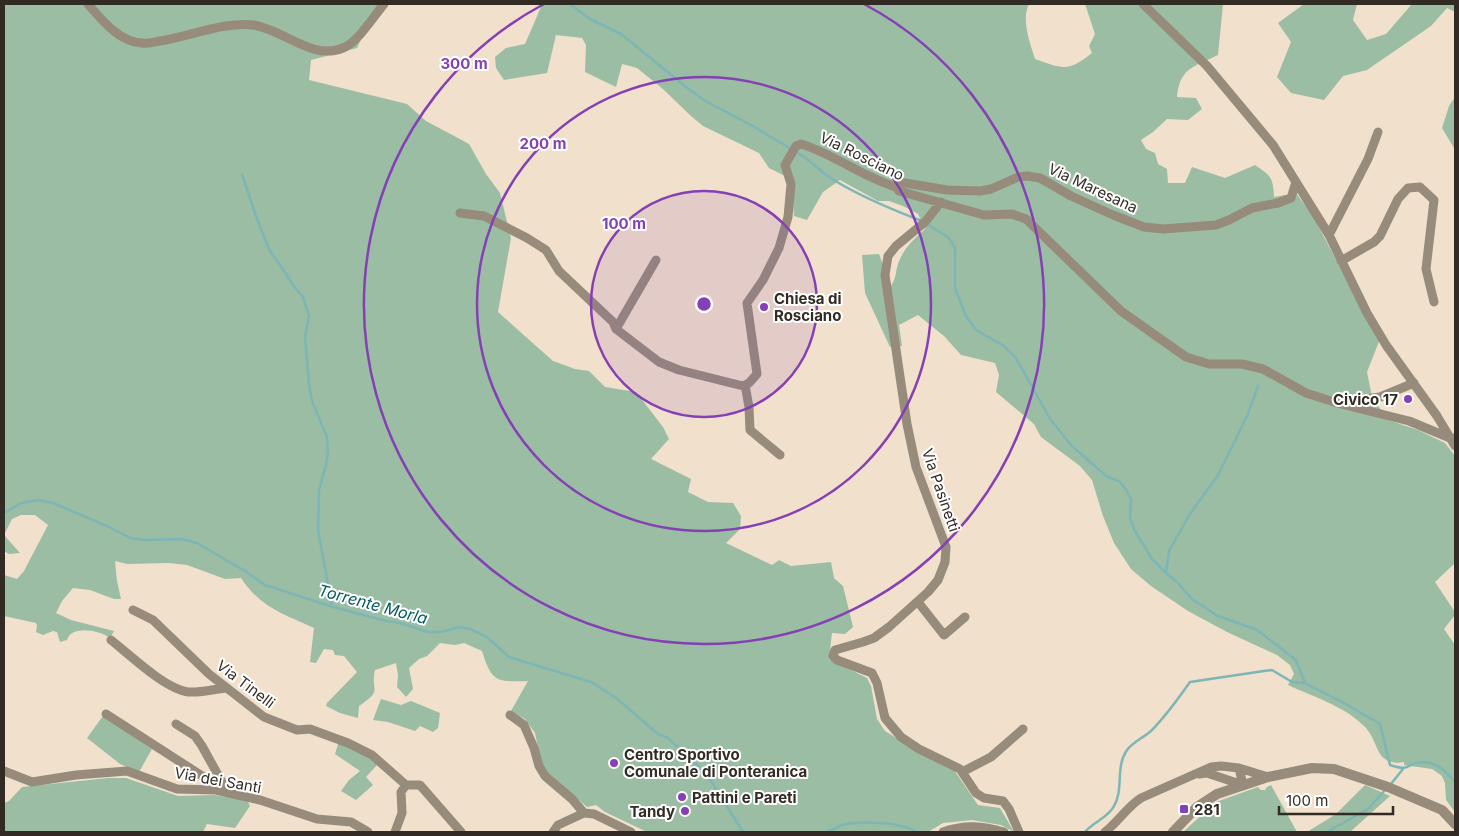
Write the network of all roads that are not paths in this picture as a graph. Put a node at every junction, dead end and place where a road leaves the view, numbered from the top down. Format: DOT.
graph roads {
  1 [pos="88,4"];
  2 [pos="384,4"];
  3 [pos="1143,4"];
  4 [pos="1378,132"];
  5 [pos="1296,182"];
  6 [pos="896,187"];
  7 [pos="941,202"];
  8 [pos="460,213"];
  9 [pos="1329,235"];
  10 [pos="656,260"];
  11 [pos="1341,261"];
  12 [pos="1434,302"];
  13 [pos="616,329"];
  14 [pos="1414,383"];
  15 [pos="745,385"];
  16 [pos="1337,403"];
  17 [pos="1453,438"];
  18 [pos="1455,446"];
  19 [pos="780,455"];
  20 [pos="918,602"];
  21 [pos="133,610"];
  22 [pos="965,617"];
  23 [pos="111,640"];
  24 [pos="226,688"];
  25 [pos="106,714"];
  26 [pos="510,715"];
  27 [pos="176,724"];
  28 [pos="1023,729"];
  29 [pos="1238,768"];
  30 [pos="4,771"];
  31 [pos="962,772"];
  32 [pos="1196,774"];
  33 [pos="1214,776"];
  34 [pos="1268,777"];
  35 [pos="406,785"];
  36 [pos="1243,785"];
  37 [pos="216,790"];
  38 [pos="228,793"];
  39 [pos="1217,794"];
  40 [pos="584,813"];
  41 [pos="1455,824"];
  42 [pos="368,832"];
  43 [pos="395,832"];
  44 [pos="461,832"];
  45 [pos="552,832"];
  46 [pos="631,832"];
  47 [pos="944,832"];
  48 [pos="1004,832"];
  49 [pos="1019,832"];
  50 [pos="1105,832"];
  51 [pos="1173,832"];
  1 -- 2 [label="street"];
  3 -- 5 [label="street"];
  4 -- 9 [label="street"];
  5 -- 6 [label="street, Via Maresana"];
  5 -- 9 [label="street"];
  6 -- 7 [label="street, Via Rosciano"];
  6 -- 15 [label="street, Via Rosciano"];
  7 -- 16 [label="street, Via Rosciano"];
  7 -- 20 [label="street, Via Pasinetti"];
  8 -- 13 [label="street"];
  9 -- 11 [label="street"];
  10 -- 13 [label="street"];
  11 -- 12 [label="street"];
  11 -- 14 [label="street"];
  13 -- 15 [label="street"];
  14 -- 16 [label="street"];
  14 -- 17 [label="street"];
  15 -- 19 [label="street"];
  16 -- 17 [label="street, Via Rosciano"];
  17 -- 18 [label="street"];
  20 -- 22 [label="street"];
  20 -- 31 [label="street, Via Pasinetti"];
  21 -- 24 [label="street, Via Tinelli"];
  23 -- 24 [label="street"];
  24 -- 35 [label="street, Via Tinelli"];
  25 -- 37 [label="street"];
  26 -- 40 [label="street"];
  27 -- 38 [label="street"];
  28 -- 31 [label="street"];
  29 -- 32 [label="street"];
  29 -- 34 [label="street"];
  29 -- 36 [label="street"];
  30 -- 37 [label="street, Via dei Santi"];
  31 -- 49 [label="street, Via Pasinetti"];
  32 -- 33 [label="street"];
  32 -- 50 [label="street"];
  33 -- 36 [label="street"];
  33 -- 39 [label="street"];
  34 -- 36 [label="street"];
  34 -- 41 [label="street"];
  35 -- 43 [label="street"];
  35 -- 44 [label="street"];
  36 -- 39 [label="street"];
  37 -- 38 [label="street, Via dei Santi"];
  38 -- 42 [label="street, Via dei Santi"];
  39 -- 51 [label="street"];
  40 -- 45 [label="street"];
  40 -- 46 [label="street"];
  47 -- 48 [label="street"];
}
